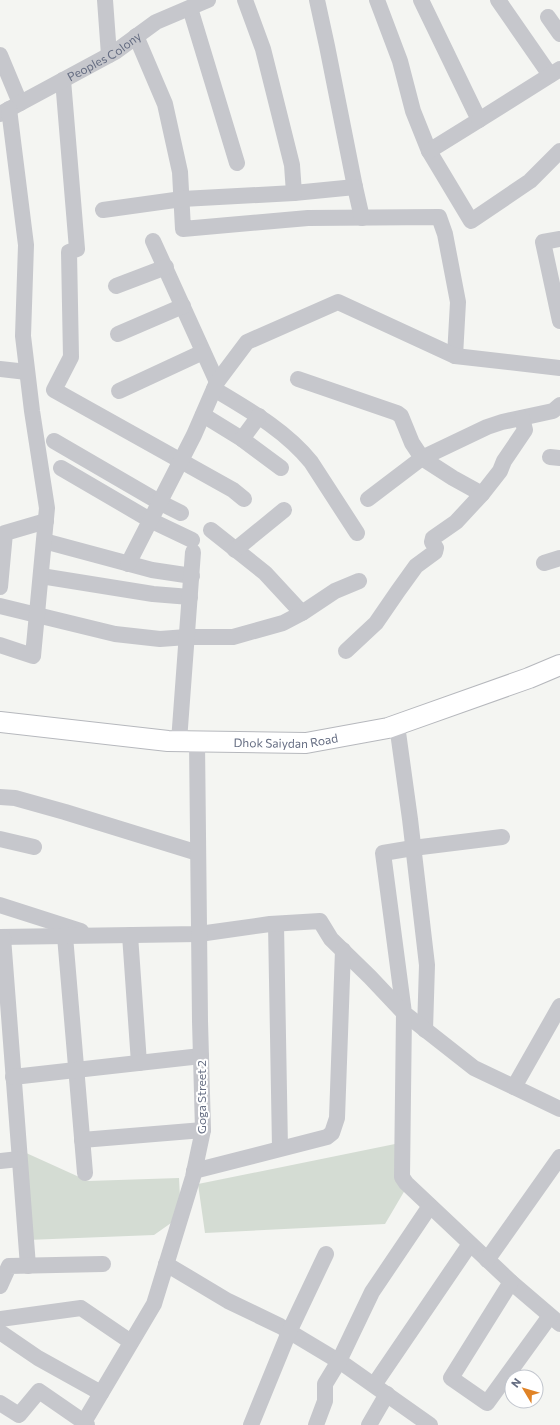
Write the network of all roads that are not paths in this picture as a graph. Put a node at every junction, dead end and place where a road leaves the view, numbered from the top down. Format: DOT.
graph roads {
  1 [pos="105,0"];
  2 [pos="208,0"];
  3 [pos="245,0"];
  4 [pos="316,0"];
  5 [pos="378,0"];
  6 [pos="421,0"];
  7 [pos="498,0"];
  8 [pos="190,8"];
  9 [pos="548,17"];
  10 [pos="560,34"];
  11 [pos="136,36"];
  12 [pos="0,55"];
  13 [pos="109,55"];
  14 [pos="555,72"];
  15 [pos="63,80"];
  16 [pos="10,109"];
  17 [pos="479,120"];
  18 [pos="429,151"];
  19 [pos="560,151"];
  20 [pos="237,163"];
  21 [pos="355,187"];
  22 [pos="294,193"];
  23 [pos="182,199"];
  24 [pos="103,210"];
  25 [pos="362,218"];
  26 [pos="560,239"];
  27 [pos="153,241"];
  28 [pos="166,267"];
  29 [pos="116,286"];
  30 [pos="558,298"];
  31 [pos="183,306"];
  32 [pos="560,321"];
  33 [pos="118,334"];
  34 [pos="204,352"];
  35 [pos="454,356"];
  36 [pos="560,368"];
  37 [pos="0,369"];
  38 [pos="27,372"];
  39 [pos="298,379"];
  40 [pos="216,386"];
  41 [pos="118,390"];
  42 [pos="560,405"];
  43 [pos="203,415"];
  44 [pos="259,416"];
  45 [pos="522,418"];
  46 [pos="242,439"];
  47 [pos="54,441"];
  48 [pos="422,458"];
  49 [pos="181,461"];
  50 [pos="60,468"];
  51 [pos="281,468"];
  52 [pos="482,494"];
  53 [pos="244,499"];
  54 [pos="368,499"];
  55 [pos="159,502"];
  56 [pos="284,510"];
  57 [pos="181,513"];
  58 [pos="150,520"];
  59 [pos="46,521"];
  60 [pos="211,530"];
  61 [pos="2,533"];
  62 [pos="357,533"];
  63 [pos="44,541"];
  64 [pos="235,550"];
  65 [pos="560,558"];
  66 [pos="544,563"];
  67 [pos="128,564"];
  68 [pos="41,576"];
  69 [pos="192,576"];
  70 [pos="359,580"];
  71 [pos="0,587"];
  72 [pos="190,598"];
  73 [pos="0,606"];
  74 [pos="302,613"];
  75 [pos="36,614"];
  76 [pos="187,637"];
  77 [pos="0,646"];
  78 [pos="346,651"];
  79 [pos="560,665"];
  80 [pos="0,722"];
  81 [pos="396,725"];
  82 [pos="188,741"];
  83 [pos="0,796"];
  84 [pos="502,837"];
  85 [pos="0,839"];
  86 [pos="34,847"];
  87 [pos="413,848"];
  88 [pos="198,853"];
  89 [pos="0,905"];
  90 [pos="276,924"];
  91 [pos="199,934"];
  92 [pos="92,935"];
  93 [pos="130,935"];
  94 [pos="65,936"];
  95 [pos="2,937"];
  96 [pos="343,950"];
  97 [pos="560,1006"];
  98 [pos="404,1013"];
  99 [pos="425,1030"];
  100 [pos="201,1056"];
  101 [pos="139,1063"];
  102 [pos="76,1070"];
  103 [pos="13,1077"];
  104 [pos="514,1087"];
  105 [pos="560,1109"];
  106 [pos="203,1130"];
  107 [pos="82,1140"];
  108 [pos="280,1148"];
  109 [pos="560,1157"];
  110 [pos="19,1159"];
  111 [pos="0,1161"];
  112 [pos="194,1171"];
  113 [pos="85,1173"];
  114 [pos="430,1206"];
  115 [pos="470,1244"];
  116 [pos="326,1254"];
  117 [pos="487,1260"];
  118 [pos="103,1264"];
  119 [pos="166,1264"];
  120 [pos="28,1266"];
  121 [pos="511,1282"];
  122 [pos="0,1286"];
  123 [pos="0,1319"];
  124 [pos="555,1320"];
  125 [pos="0,1332"];
  126 [pos="289,1332"];
  127 [pos="131,1342"];
  128 [pos="339,1361"];
  129 [pos="374,1385"];
  130 [pos="101,1393"];
  131 [pos="387,1394"];
  132 [pos="0,1403"];
  133 [pos="82,1424"];
  134 [pos="251,1425"];
  135 [pos="316,1425"];
  136 [pos="370,1425"];
  137 [pos="430,1425"];
  1 -- 13 [label="street"];
  2 -- 8 [label="street, Peoples Colony"];
  3 -- 22 [label="street"];
  4 -- 21 [label="street"];
  5 -- 18 [label="street"];
  6 -- 17 [label="street"];
  7 -- 14 [label="street"];
  8 -- 11 [label="street, Peoples Colony"];
  8 -- 20 [label="street"];
  9 -- 10 [label="street"];
  11 -- 13 [label="street, Peoples Colony"];
  11 -- 23 [label="street"];
  12 -- 16 [label="street"];
  13 -- 15 [label="street, Peoples Colony"];
  14 -- 17 [label="street"];
  15 -- 16 [label="street, Peoples Colony"];
  15 -- 49 [label="street"];
  16 -- 38 [label="street"];
  17 -- 18 [label="street"];
  18 -- 19 [label="street"];
  21 -- 22 [label="street"];
  21 -- 25 [label="street"];
  22 -- 23 [label="street"];
  23 -- 24 [label="street"];
  23 -- 25 [label="street"];
  25 -- 35 [label="street"];
  26 -- 30 [label="street"];
  27 -- 28 [label="street"];
  28 -- 29 [label="street"];
  28 -- 31 [label="street"];
  30 -- 32 [label="street"];
  31 -- 33 [label="street"];
  31 -- 34 [label="street"];
  34 -- 40 [label="street"];
  34 -- 41 [label="street"];
  35 -- 36 [label="street"];
  35 -- 40 [label="street"];
  37 -- 38 [label="street"];
  38 -- 59 [label="street"];
  39 -- 48 [label="street"];
  40 -- 43 [label="street"];
  40 -- 44 [label="street"];
  42 -- 45 [label="street"];
  43 -- 46 [label="street"];
  43 -- 49 [label="street"];
  44 -- 46 [label="street"];
  44 -- 62 [label="street"];
  45 -- 48 [label="street"];
  45 -- 52 [label="street"];
  46 -- 51 [label="street"];
  47 -- 55 [label="street"];
  48 -- 52 [label="street"];
  48 -- 54 [label="street"];
  49 -- 53 [label="street"];
  49 -- 55 [label="street"];
  50 -- 58 [label="street"];
  52 -- 78 [label="street"];
  55 -- 57 [label="street"];
  55 -- 58 [label="street"];
  56 -- 64 [label="street"];
  58 -- 67 [label="street"];
  58 -- 69 [label="street, Goga Street 2"];
  59 -- 61 [label="street"];
  59 -- 63 [label="street"];
  60 -- 64 [label="street"];
  61 -- 71 [label="street"];
  63 -- 67 [label="street"];
  63 -- 68 [label="street"];
  64 -- 74 [label="street"];
  65 -- 66 [label="street"];
  67 -- 69 [label="street"];
  68 -- 72 [label="street"];
  68 -- 75 [label="street"];
  69 -- 72 [label="street, Goga Street 2"];
  70 -- 74 [label="street"];
  72 -- 76 [label="street, Goga Street 2"];
  73 -- 75 [label="street"];
  74 -- 76 [label="street"];
  75 -- 76 [label="street"];
  75 -- 77 [label="street"];
  76 -- 82 [label="street, Goga Street 2"];
  79 -- 81 [label="main road, Dhok Saiydan Road"];
  80 -- 82 [label="main road, Dhok Saiydan Road"];
  81 -- 82 [label="main road, Dhok Saiydan Road"];
  81 -- 87 [label="street"];
  82 -- 88 [label="street, Goga Street 2"];
  83 -- 88 [label="street"];
  84 -- 87 [label="street"];
  85 -- 86 [label="street"];
  87 -- 98 [label="street"];
  87 -- 99 [label="street"];
  88 -- 91 [label="street, Goga Street 2"];
  89 -- 92 [label="street"];
  90 -- 91 [label="street"];
  90 -- 96 [label="street"];
  90 -- 108 [label="street"];
  91 -- 93 [label="street"];
  91 -- 100 [label="street, Goga Street 2"];
  92 -- 93 [label="street"];
  92 -- 94 [label="street"];
  93 -- 101 [label="street"];
  94 -- 95 [label="street"];
  94 -- 102 [label="street"];
  95 -- 103 [label="street"];
  96 -- 98 [label="street"];
  96 -- 108 [label="street"];
  97 -- 104 [label="street"];
  98 -- 99 [label="street"];
  98 -- 114 [label="street"];
  99 -- 104 [label="street"];
  100 -- 101 [label="street"];
  100 -- 106 [label="street, Goga Street 2"];
  101 -- 102 [label="street"];
  102 -- 103 [label="street"];
  102 -- 107 [label="street"];
  103 -- 110 [label="street"];
  104 -- 105 [label="street"];
  106 -- 107 [label="street"];
  106 -- 112 [label="street, Goga Street 2"];
  107 -- 113 [label="street"];
  108 -- 112 [label="street"];
  109 -- 117 [label="street"];
  110 -- 111 [label="street"];
  110 -- 120 [label="street"];
  112 -- 119 [label="street, Goga Street 2"];
  114 -- 115 [label="street"];
  114 -- 128 [label="street"];
  115 -- 117 [label="street"];
  115 -- 129 [label="street"];
  116 -- 126 [label="street"];
  117 -- 121 [label="street"];
  118 -- 120 [label="street"];
  119 -- 126 [label="street"];
  119 -- 127 [label="street, Goga Street 2"];
  120 -- 122 [label="street"];
  121 -- 124 [label="street"];
  121 -- 124 [label="street"];
  123 -- 127 [label="street"];
  125 -- 130 [label="street"];
  126 -- 128 [label="street"];
  126 -- 134 [label="street"];
  127 -- 130 [label="street, Goga Street 2"];
  128 -- 129 [label="street"];
  128 -- 135 [label="street"];
  129 -- 131 [label="street"];
  130 -- 133 [label="street, Goga Street 2"];
  131 -- 136 [label="street"];
  131 -- 137 [label="street"];
  132 -- 133 [label="street"];
}
